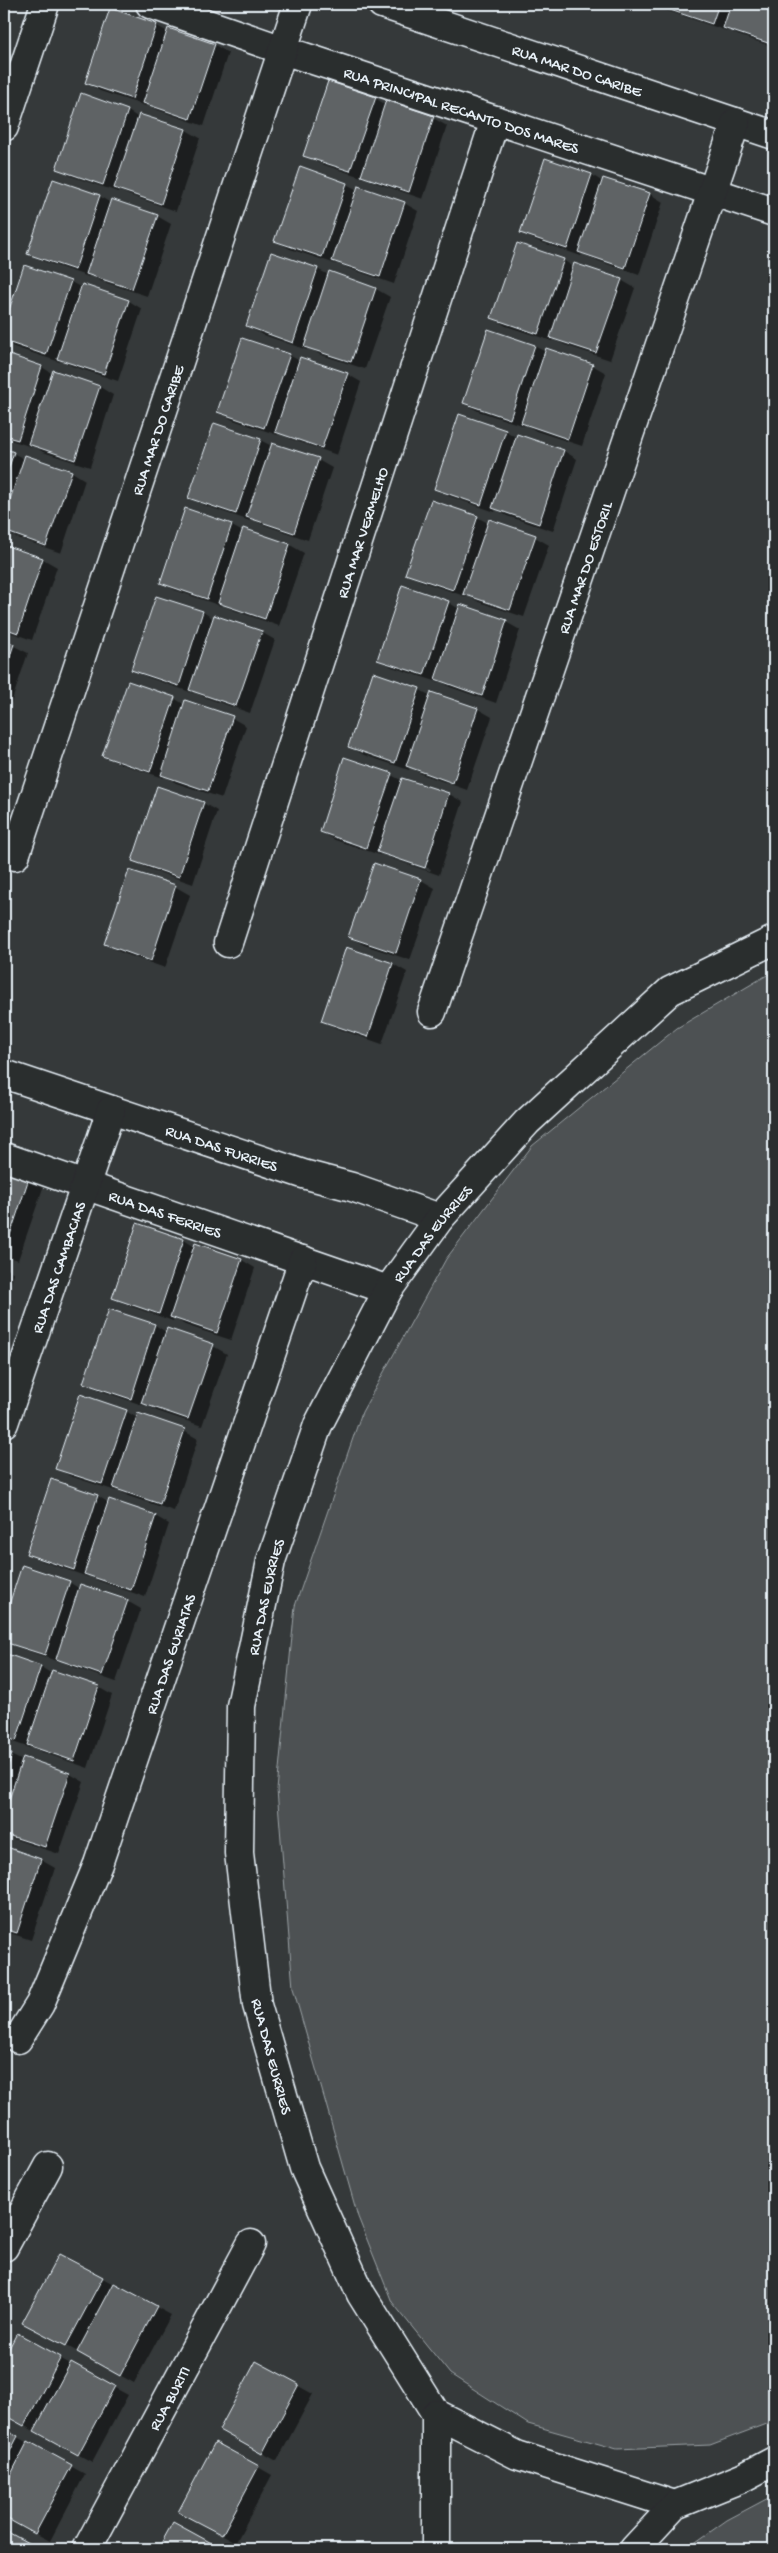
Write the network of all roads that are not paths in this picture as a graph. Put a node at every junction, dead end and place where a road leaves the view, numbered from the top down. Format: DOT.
graph roads {
  1 [pos="45,4"];
  2 [pos="150,4"];
  3 [pos="298,4"];
  4 [pos="382,4"];
  5 [pos="283,50"];
  6 [pos="495,120"];
  7 [pos="736,122"];
  8 [pos="4,127"];
  9 [pos="774,135"];
  10 [pos="711,190"];
  11 [pos="774,212"];
  12 [pos="15,856"];
  13 [pos="774,940"];
  14 [pos="228,943"];
  15 [pos="432,1012"];
  16 [pos="4,1074"];
  17 [pos="112,1110"];
  18 [pos="4,1157"];
  19 [pos="85,1183"];
  20 [pos="440,1218"];
  21 [pos="303,1260"];
  22 [pos="388,1290"];
  23 [pos="4,1423"];
  24 [pos="18,2039"];
  25 [pos="48,2166"];
  26 [pos="251,2244"];
  27 [pos="4,2247"];
  28 [pos="436,2414"];
  29 [pos="774,2461"];
  30 [pos="675,2505"];
  31 [pos="87,2549"];
  32 [pos="436,2549"];
  33 [pos="634,2549"];
  1 -- 8 [label="street"];
  2 -- 5 [label="street, RUA PRINCIPAL RECANTO DOS MARES"];
  3 -- 5 [label="street, RUA MAR DO CARIBE"];
  4 -- 7 [label="street, RUA MAR DO CARIBE"];
  5 -- 6 [label="street, RUA PRINCIPAL RECANTO DOS MARES"];
  5 -- 12 [label="street, RUA MAR DO CARIBE"];
  6 -- 10 [label="street, RUA PRINCIPAL RECANTO DOS MARES"];
  6 -- 14 [label="street, RUA MAR VERMELHO"];
  7 -- 9 [label="street, RUA MAR DO CARIBE"];
  7 -- 10 [label="street, RUA MAR DO ESTORIL"];
  10 -- 11 [label="street, RUA PRINCIPAL RECANTO DOS MARES"];
  10 -- 15 [label="street, RUA MAR DO ESTORIL"];
  13 -- 20 [label="street, RUA DAS EURRIES"];
  16 -- 17 [label="street, RUA DAS FURRIES"];
  17 -- 19 [label="street, RUA DAS CAMBACIAS"];
  17 -- 20 [label="street, RUA DAS FURRIES"];
  18 -- 19 [label="street, RUA DAS FERRIES"];
  19 -- 21 [label="street, RUA DAS FERRIES"];
  19 -- 23 [label="street, RUA DAS CAMBACIAS"];
  20 -- 22 [label="street, RUA DAS EURRIES"];
  21 -- 22 [label="street, RUA DAS FERRIES"];
  21 -- 24 [label="street, RUA DAS GURIATAS"];
  22 -- 28 [label="street, RUA DAS EURRIES"];
  25 -- 27 [label="street"];
  26 -- 31 [label="street, RUA BURITI"];
  28 -- 30 [label="street"];
  28 -- 32 [label="street"];
  29 -- 30 [label="street"];
  30 -- 33 [label="street"];
}
